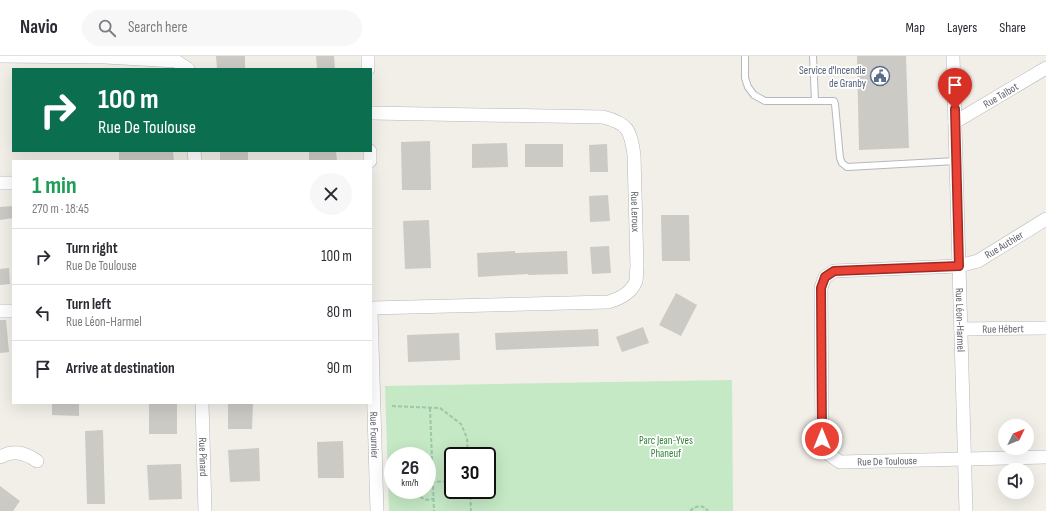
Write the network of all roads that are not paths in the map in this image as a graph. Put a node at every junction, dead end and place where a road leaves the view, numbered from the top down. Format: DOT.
graph roads {
  1 [pos="0,56"];
  2 [pos="368,56"];
  3 [pos="745,56"];
  4 [pos="812,56"];
  5 [pos="953,56"];
  6 [pos="105,57"];
  7 [pos="187,68"];
  8 [pos="368,68"];
  9 [pos="1046,68"];
  10 [pos="815,101"];
  11 [pos="372,113"];
  12 [pos="955,122"];
  13 [pos="956,161"];
  14 [pos="0,183"];
  15 [pos="12,183"];
  16 [pos="1046,219"];
  17 [pos="959,266"];
  18 [pos="372,308"];
  19 [pos="0,311"];
  20 [pos="12,311"];
  21 [pos="1046,328"];
  22 [pos="961,329"];
  23 [pos="372,345"];
  24 [pos="202,404"];
  25 [pos="0,457"];
  26 [pos="1046,457"];
  27 [pos="964,458"];
  28 [pos="37,460"];
  29 [pos="205,511"];
  30 [pos="377,511"];
  31 [pos="966,511"];
  1 -- 6 [label="street"];
  2 -- 8 [label="street"];
  3 -- 10 [label="lane"];
  4 -- 10 [label="lane"];
  5 -- 12 [label="street, Rue Léon-Harmel"];
  6 -- 7 [label="street"];
  9 -- 12 [label="street, Rue Talbot"];
  10 -- 13 [label="lane"];
  11 -- 18 [label="street, Rue Leroux"];
  12 -- 13 [label="street, Rue Léon-Harmel"];
  13 -- 17 [label="street, Rue Léon-Harmel"];
  14 -- 15 [label="street"];
  16 -- 17 [label="street, Rue Authier"];
  17 -- 22 [label="street, Rue Léon-Harmel"];
  17 -- 27 [label="street, Rue De Toulouse"];
  19 -- 20 [label="street"];
  21 -- 22 [label="street, Rue Hébert"];
  22 -- 27 [label="street, Rue Léon-Harmel"];
  23 -- 30 [label="street, Rue Fournier"];
  24 -- 29 [label="street, Rue Pinard"];
  25 -- 28 [label="street"];
  26 -- 27 [label="street, Rue De Toulouse"];
  27 -- 31 [label="street, Rue Léon-Harmel"];
}
